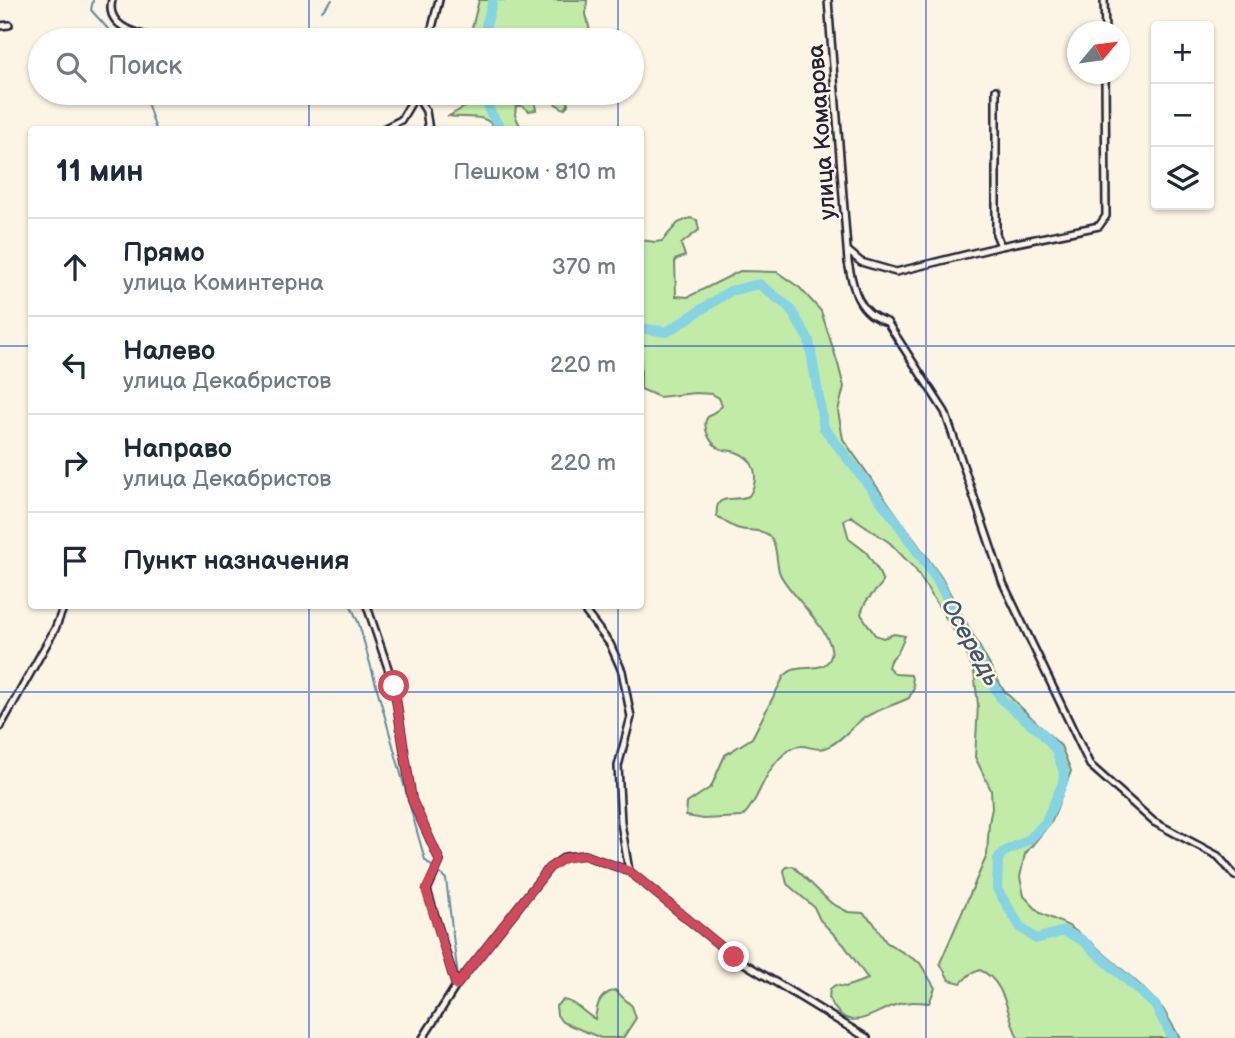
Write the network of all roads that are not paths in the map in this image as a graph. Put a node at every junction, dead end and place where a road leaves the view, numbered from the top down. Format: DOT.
graph roads {
  1 [pos="112,0"];
  2 [pos="439,0"];
  3 [pos="828,0"];
  4 [pos="1104,0"];
  5 [pos="1105,21"];
  6 [pos="9,25"];
  7 [pos="0,26"];
  8 [pos="127,28"];
  9 [pos="432,28"];
  10 [pos="1105,84"];
  11 [pos="996,90"];
  12 [pos="410,105"];
  13 [pos="422,105"];
  14 [pos="389,126"];
  15 [pos="428,126"];
  16 [pos="1001,246"];
  17 [pos="848,251"];
  18 [pos="63,609"];
  19 [pos="368,609"];
  20 [pos="583,609"];
  21 [pos="0,727"];
  22 [pos="629,871"];
  23 [pos="1235,876"];
  24 [pos="456,986"];
  25 [pos="424,1038"];
  26 [pos="867,1038"];
  1 -- 8 [label="street"];
  2 -- 9 [label="street"];
  3 -- 17 [label="street, улица Комарова"];
  4 -- 5 [label="street"];
  6 -- 7 [label="street"];
  10 -- 16 [label="street"];
  11 -- 16 [label="street"];
  12 -- 14 [label="street"];
  13 -- 15 [label="street"];
  16 -- 17 [label="street"];
  17 -- 23 [label="street, улица Комарова"];
  18 -- 21 [label="street"];
  19 -- 24 [label="street"];
  20 -- 22 [label="street"];
  22 -- 24 [label="street"];
  22 -- 26 [label="street"];
  24 -- 25 [label="street"];
}
